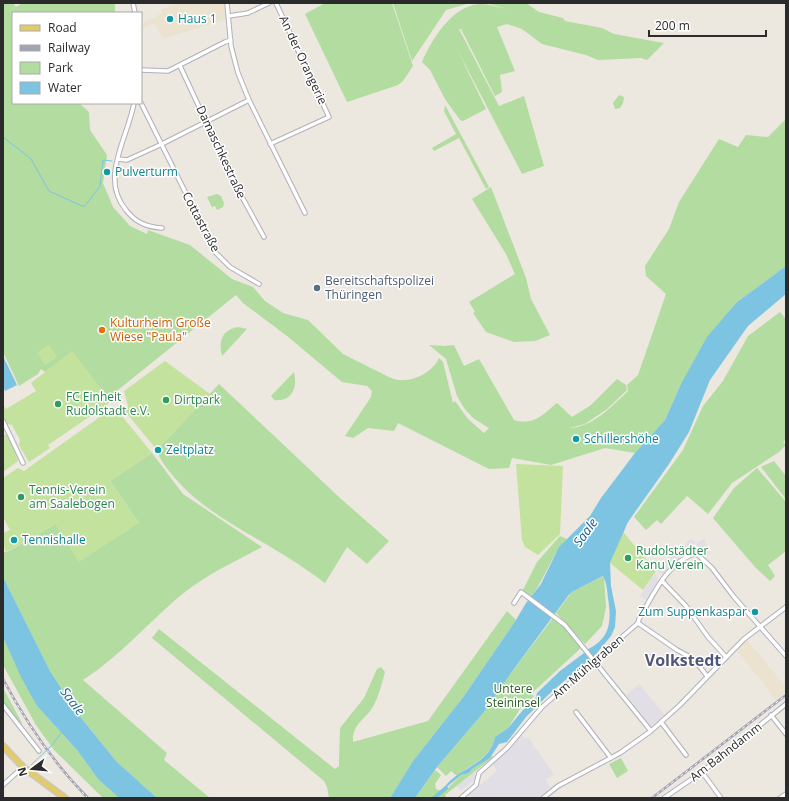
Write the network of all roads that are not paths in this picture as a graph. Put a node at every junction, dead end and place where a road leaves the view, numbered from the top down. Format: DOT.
graph roads {
  1 [pos="227,3"];
  2 [pos="269,3"];
  3 [pos="276,3"];
  4 [pos="229,16"];
  5 [pos="231,40"];
  6 [pos="180,66"];
  7 [pos="142,70"];
  8 [pos="249,100"];
  9 [pos="134,104"];
  10 [pos="142,104"];
  11 [pos="206,122"];
  12 [pos="162,144"];
  13 [pos="270,144"];
  14 [pos="118,159"];
  15 [pos="305,213"];
  16 [pos="162,228"];
  17 [pos="264,237"];
  18 [pos="259,284"];
  19 [pos="3,421"];
  20 [pos="23,463"];
  21 [pos="662,581"];
  22 [pos="514,603"];
  23 [pos="786,607"];
  24 [pos="638,623"];
  25 [pos="761,626"];
  26 [pos="786,656"];
  27 [pos="726,657"];
  28 [pos="594,658"];
  29 [pos="707,676"];
  30 [pos="3,704"];
  31 [pos="786,704"];
  32 [pos="576,712"];
  33 [pos="772,715"];
  34 [pos="661,722"];
  35 [pos="651,731"];
  36 [pos="786,734"];
  37 [pos="3,746"];
  38 [pos="39,751"];
  39 [pos="686,756"];
  40 [pos="612,758"];
  41 [pos="23,767"];
  42 [pos="702,772"];
  43 [pos="3,785"];
  44 [pos="786,794"];
  45 [pos="65,798"];
  46 [pos="461,798"];
  47 [pos="542,798"];
  48 [pos="664,798"];
  49 [pos="721,798"];
  50 [pos="780,798"];
  1 -- 4 [label="street"];
  2 -- 4 [label="street, An der Orangerie"];
  3 -- 13 [label="street, An der Orangerie"];
  4 -- 5 [label="street"];
  5 -- 6 [label="street"];
  5 -- 8 [label="street"];
  6 -- 7 [label="street"];
  6 -- 11 [label="street, Damaschkestraße"];
  8 -- 11 [label="street"];
  8 -- 13 [label="street"];
  9 -- 14 [label="street"];
  10 -- 12 [label="street, Cottastraße"];
  11 -- 12 [label="street"];
  11 -- 17 [label="street, Damaschkestraße"];
  12 -- 14 [label="street"];
  12 -- 18 [label="street, Cottastraße"];
  13 -- 15 [label="street"];
  14 -- 16 [label="street"];
  19 -- 20 [label="street"];
  21 -- 24 [label="street, Am Mühlgraben"];
  21 -- 25 [label="street, Am Mühlgraben"];
  21 -- 27 [label="street"];
  22 -- 28 [label="street"];
  23 -- 25 [label="street"];
  24 -- 28 [label="street, Am Mühlgraben"];
  24 -- 29 [label="street"];
  25 -- 26 [label="street"];
  25 -- 27 [label="street"];
  27 -- 29 [label="street"];
  28 -- 35 [label="street"];
  28 -- 46 [label="street, Am Mühlgraben"];
  29 -- 34 [label="street"];
  30 -- 38 [label="street"];
  31 -- 33 [label="street, Am Bahndamm"];
  32 -- 40 [label="street"];
  33 -- 36 [label="street"];
  33 -- 42 [label="street, Am Bahndamm"];
  34 -- 35 [label="street"];
  34 -- 39 [label="street"];
  35 -- 40 [label="street"];
  37 -- 41 [label="main road"];
  40 -- 47 [label="street"];
  41 -- 43 [label="street"];
  41 -- 45 [label="main road"];
  42 -- 48 [label="street, Am Bahndamm"];
  42 -- 49 [label="street"];
  44 -- 50 [label="street"];
}
